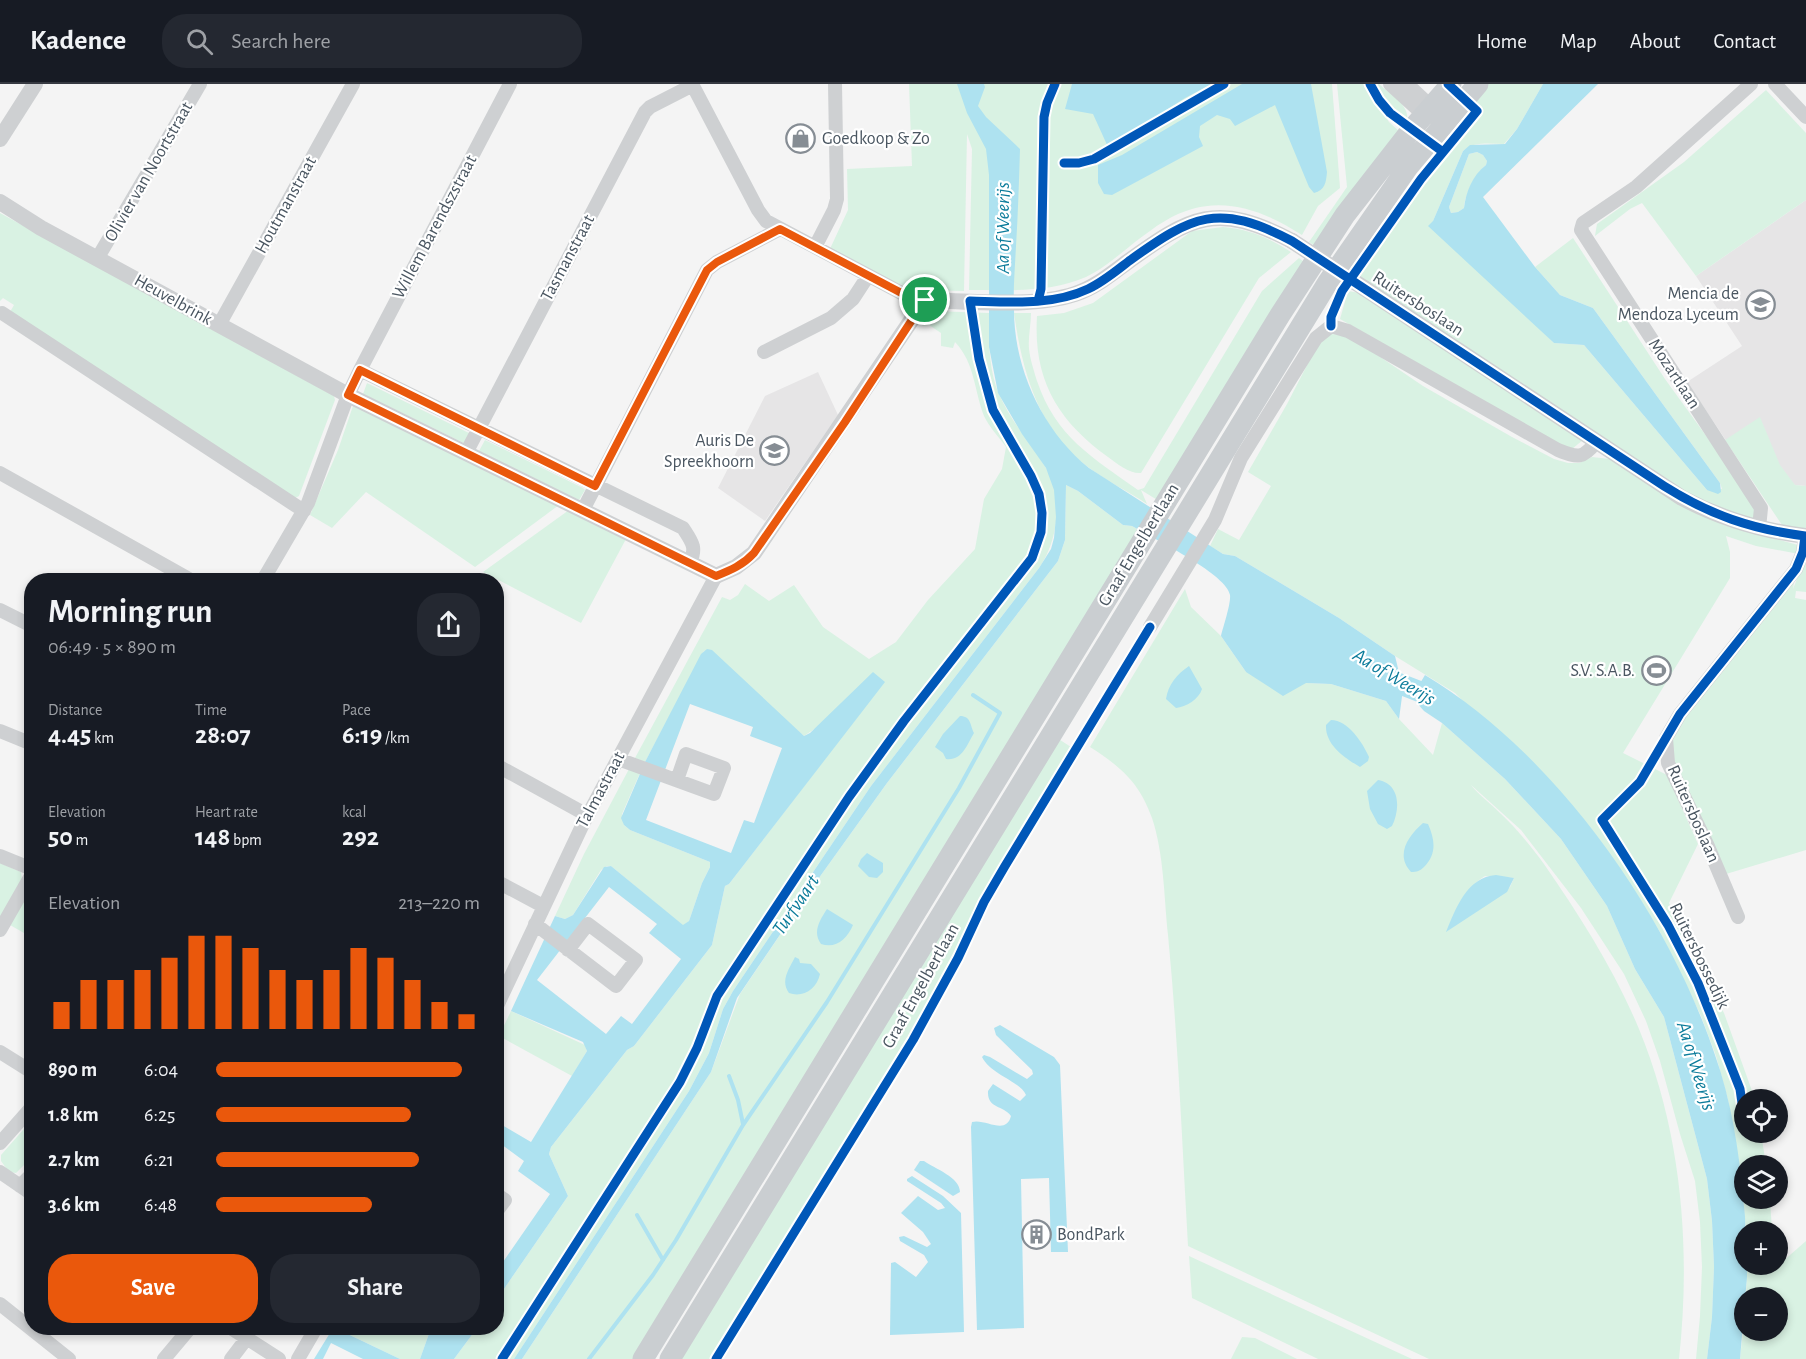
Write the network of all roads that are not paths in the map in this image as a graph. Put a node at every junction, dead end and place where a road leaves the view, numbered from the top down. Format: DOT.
graph roads {
  1 [pos="35,84"];
  2 [pos="200,84"];
  3 [pos="353,84"];
  4 [pos="510,84"];
  5 [pos="692,84"];
  6 [pos="835,84"];
  7 [pos="1390,84"];
  8 [pos="1407,84"];
  9 [pos="1451,84"];
  10 [pos="1478,84"];
  11 [pos="1751,84"];
  12 [pos="1775,84"];
  13 [pos="1434,114"];
  14 [pos="1806,117"];
  15 [pos="0,139"];
  16 [pos="0,202"];
  17 [pos="780,229"];
  18 [pos="815,247"];
  19 [pos="97,259"];
  20 [pos="868,276"];
  21 [pos="925,300"];
  22 [pos="2,313"];
  23 [pos="219,325"];
  24 [pos="764,352"];
  25 [pos="360,370"];
  26 [pos="348,395"];
  27 [pos="478,429"];
  28 [pos="1596,442"];
  29 [pos="466,453"];
  30 [pos="0,473"];
  31 [pos="595,486"];
  32 [pos="583,510"];
  33 [pos="304,511"];
  34 [pos="1759,528"];
  35 [pos="1806,536"];
  36 [pos="690,563"];
  37 [pos="179,573"];
  38 [pos="267,573"];
  39 [pos="716,576"];
  40 [pos="0,610"];
  41 [pos="24,622"];
  42 [pos="1150,627"];
  43 [pos="0,731"];
  44 [pos="24,741"];
  45 [pos="618,759"];
  46 [pos="504,769"];
  47 [pos="677,780"];
  48 [pos="587,816"];
  49 [pos="0,856"];
  50 [pos="24,866"];
  51 [pos="504,884"];
  52 [pos="24,888"];
  53 [pos="543,906"];
  54 [pos="1738,916"];
  55 [pos="541,928"];
  56 [pos="0,930"];
  57 [pos="566,947"];
  58 [pos="504,994"];
  59 [pos="0,1052"];
  60 [pos="24,1067"];
  61 [pos="24,1116"];
  62 [pos="0,1143"];
  63 [pos="0,1172"];
  64 [pos="24,1189"];
  65 [pos="0,1304"];
  66 [pos="24,1323"];
  67 [pos="39,1335"];
  68 [pos="184,1335"];
  69 [pos="242,1335"];
  70 [pos="312,1335"];
  71 [pos="247,1338"];
  72 [pos="69,1359"];
  73 [pos="165,1359"];
  74 [pos="231,1359"];
  75 [pos="279,1359"];
  76 [pos="298,1359"];
  77 [pos="643,1359"];
  78 [pos="670,1359"];
  1 -- 15 [label="street"];
  2 -- 19 [label="street, Olivier van Noortstraat"];
  3 -- 23 [label="street, Houtmanstraat"];
  4 -- 25 [label="street, Willem Barendszstraat"];
  5 -- 17 [label="street"];
  5 -- 27 [label="street, Tasmanstraat"];
  6 -- 18 [label="street"];
  7 -- 13 [label="street"];
  8 -- 13 [label="street"];
  9 -- 13 [label="main road, Graaf Engelbertlaan"];
  10 -- 13 [label="main road, Graaf Engelbertlaan"];
  11 -- 34 [label="street, Mozartlaan"];
  12 -- 14 [label="street"];
  13 -- 77 [label="main road, Graaf Engelbertlaan"];
  13 -- 78 [label="main road, Graaf Engelbertlaan"];
  16 -- 19 [label="street, Heuvelbrink"];
  17 -- 18 [label="street"];
  17 -- 31 [label="street"];
  18 -- 20 [label="street"];
  19 -- 23 [label="street, Heuvelbrink"];
  20 -- 21 [label="street"];
  20 -- 24 [label="street"];
  21 -- 28 [label="street, Ruitersboslaan, bridge"];
  21 -- 39 [label="street"];
  22 -- 33 [label="street"];
  23 -- 26 [label="street, Heuvelbrink"];
  25 -- 26 [label="street"];
  25 -- 27 [label="street"];
  26 -- 29 [label="street, Heuvelbrink"];
  26 -- 33 [label="street"];
  27 -- 29 [label="street, Tasmanstraat"];
  27 -- 31 [label="street"];
  28 -- 34 [label="street, Ruitersboslaan"];
  28 -- 42 [label="street"];
  29 -- 32 [label="street, Heuvelbrink"];
  30 -- 37 [label="street"];
  31 -- 32 [label="street"];
  31 -- 36 [label="street"];
  32 -- 36 [label="street, Heuvelbrink"];
  33 -- 38 [label="street"];
  34 -- 35 [label="street, Ruitersboslaan"];
  35 -- 54 [label="street, Ruitersboslaan"];
  36 -- 39 [label="street, Heuvelbrink"];
  39 -- 45 [label="street, Talmastraat"];
  40 -- 41 [label="street"];
  43 -- 44 [label="street"];
  45 -- 47 [label="street"];
  45 -- 48 [label="street, Talmastraat"];
  46 -- 48 [label="street"];
  48 -- 53 [label="street, Talmastraat"];
  49 -- 50 [label="street"];
  51 -- 53 [label="street"];
  52 -- 56 [label="street"];
  53 -- 55 [label="street, Talmastraat"];
  55 -- 57 [label="street"];
  55 -- 58 [label="street, Talmastraat"];
  57 -- 57 [label="street"];
  59 -- 60 [label="street"];
  61 -- 62 [label="street"];
  63 -- 64 [label="street"];
  65 -- 66 [label="street"];
  67 -- 72 [label="street"];
  68 -- 73 [label="street"];
  69 -- 71 [label="street"];
  70 -- 76 [label="street"];
  71 -- 74 [label="street"];
  71 -- 75 [label="street"];
}
